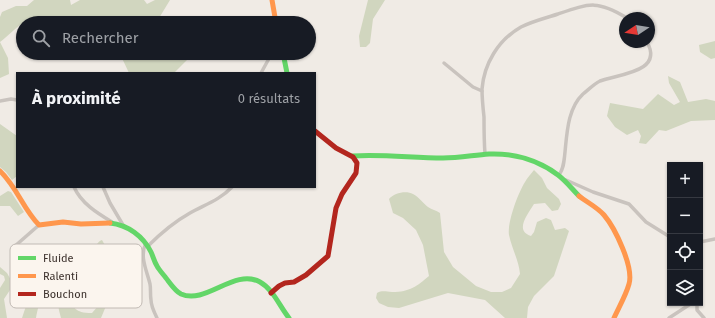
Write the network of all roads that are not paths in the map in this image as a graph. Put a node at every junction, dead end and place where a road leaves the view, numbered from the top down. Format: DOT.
graph roads {
  1 [pos="272,0"];
  2 [pos="619,13"];
  3 [pos="275,16"];
  4 [pos="649,48"];
  5 [pos="268,60"];
  6 [pos="284,60"];
  7 [pos="444,63"];
  8 [pos="261,72"];
  9 [pos="286,72"];
  10 [pos="482,91"];
  11 [pos="16,100"];
  12 [pos="0,101"];
  13 [pos="316,132"];
  14 [pos="485,154"];
  15 [pos="352,156"];
  16 [pos="0,171"];
  17 [pos="561,177"];
  18 [pos="74,188"];
  19 [pos="103,188"];
  20 [pos="231,188"];
  21 [pos="114,224"];
  22 [pos="39,225"];
  23 [pos="123,226"];
  24 [pos="667,235"];
  25 [pos="715,239"];
  26 [pos="703,241"];
  27 [pos="17,244"];
  28 [pos="147,245"];
  29 [pos="271,293"];
  30 [pos="687,306"];
  31 [pos="696,306"];
  32 [pos="157,318"];
  33 [pos="288,318"];
  34 [pos="614,318"];
  35 [pos="669,318"];
  36 [pos="704,318"];
  1 -- 3 [label="street"];
  2 -- 10 [label="street"];
  4 -- 17 [label="street"];
  5 -- 8 [label="street"];
  6 -- 9 [label="street"];
  7 -- 10 [label="street"];
  10 -- 14 [label="street"];
  11 -- 12 [label="street"];
  13 -- 15 [label="street"];
  14 -- 15 [label="street"];
  14 -- 17 [label="street"];
  15 -- 29 [label="street"];
  16 -- 22 [label="street"];
  17 -- 24 [label="street"];
  17 -- 34 [label="street"];
  18 -- 21 [label="street"];
  19 -- 23 [label="street"];
  20 -- 28 [label="street"];
  21 -- 22 [label="street"];
  21 -- 23 [label="street"];
  22 -- 27 [label="street"];
  23 -- 28 [label="street"];
  25 -- 26 [label="street"];
  28 -- 29 [label="street"];
  28 -- 32 [label="street"];
  29 -- 33 [label="street"];
  30 -- 35 [label="street"];
  31 -- 36 [label="street"];
}
